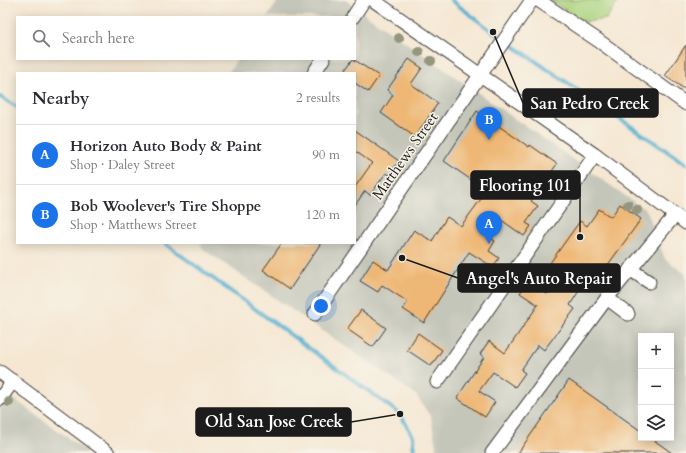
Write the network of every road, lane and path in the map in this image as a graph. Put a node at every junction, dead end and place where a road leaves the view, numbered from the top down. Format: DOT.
graph roads {
  1 [pos="364,0"];
  2 [pos="373,0"];
  3 [pos="532,0"];
  4 [pos="538,0"];
  5 [pos="353,16"];
  6 [pos="322,60"];
  7 [pos="315,72"];
  8 [pos="480,75"];
  9 [pos="686,104"];
  10 [pos="595,155"];
  11 [pos="675,215"];
  12 [pos="686,223"];
  13 [pos="630,269"];
  14 [pos="649,282"];
  15 [pos="607,298"];
  16 [pos="315,314"];
  17 [pos="628,314"];
  18 [pos="0,372"];
  19 [pos="13,381"];
  20 [pos="437,382"];
  21 [pos="0,399"];
  22 [pos="108,453"];
  23 [pos="492,453"];
  1 -- 5 [label="street"];
  2 -- 8 [label="street"];
  3 -- 8 [label="street, Matthews Street"];
  4 -- 9 [label="street"];
  6 -- 7 [label="street"];
  8 -- 10 [label="street"];
  8 -- 16 [label="street, Matthews Street"];
  10 -- 11 [label="street"];
  10 -- 20 [label="street"];
  11 -- 12 [label="street"];
  11 -- 13 [label="street"];
  13 -- 14 [label="street"];
  13 -- 15 [label="street"];
  15 -- 17 [label="street"];
  15 -- 23 [label="street"];
  18 -- 19 [label="street"];
  19 -- 21 [label="street"];
  19 -- 22 [label="street"];
}
